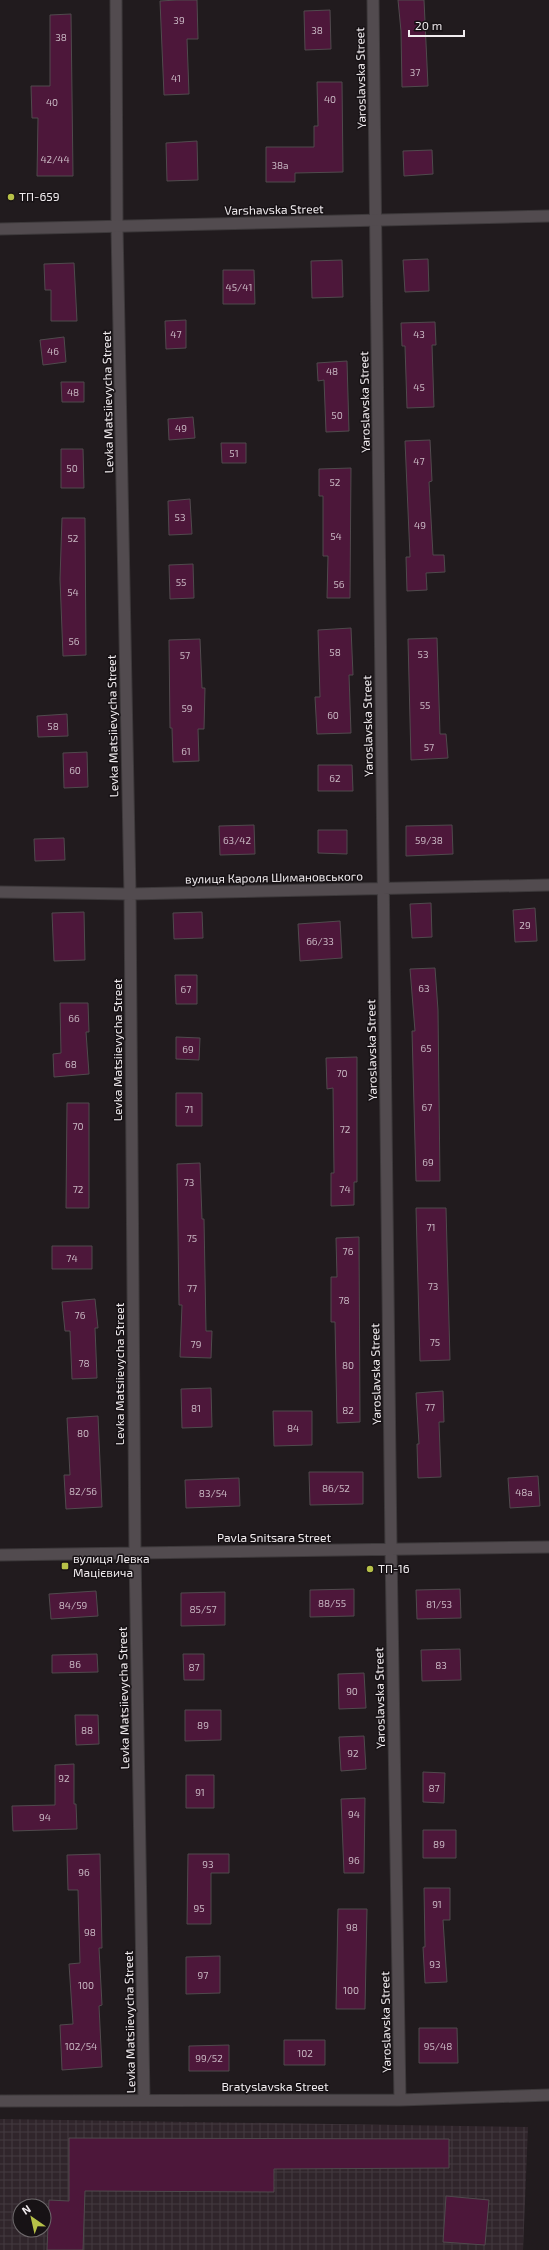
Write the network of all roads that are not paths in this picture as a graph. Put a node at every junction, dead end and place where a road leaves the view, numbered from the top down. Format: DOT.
graph roads {
  1 [pos="116,0"];
  2 [pos="373,0"];
  3 [pos="549,216"];
  4 [pos="376,221"];
  5 [pos="117,227"];
  6 [pos="0,229"];
  7 [pos="549,885"];
  8 [pos="383,889"];
  9 [pos="0,892"];
  10 [pos="130,894"];
  11 [pos="549,1547"];
  12 [pos="391,1550"];
  13 [pos="135,1552"];
  14 [pos="0,1555"];
  15 [pos="549,2095"];
  16 [pos="144,2100"];
  17 [pos="400,2100"];
  18 [pos="0,2101"];
  1 -- 5 [label="street, Levka Matsiievycha Street"];
  2 -- 4 [label="street, Yaroslavska Street"];
  3 -- 4 [label="street, Varshavska Street"];
  4 -- 5 [label="street, Varshavska Street"];
  4 -- 8 [label="street, Yaroslavska Street"];
  5 -- 6 [label="street, Varshavska Street"];
  5 -- 10 [label="street, Levka Matsiievycha Street"];
  7 -- 8 [label="street, вулиця Кароля Шимановського"];
  8 -- 10 [label="street, вулиця Кароля Шимановського"];
  8 -- 12 [label="street, Yaroslavska Street"];
  9 -- 10 [label="street, вулиця Кароля Шимановського"];
  10 -- 13 [label="street, Levka Matsiievycha Street"];
  11 -- 12 [label="street, Pavla Snitsara Street"];
  12 -- 13 [label="street, Pavla Snitsara Street"];
  12 -- 17 [label="street, Yaroslavska Street"];
  13 -- 14 [label="street, Pavla Snitsara Street"];
  13 -- 16 [label="street, Levka Matsiievycha Street"];
  15 -- 17 [label="street, Bratyslavska Street"];
  16 -- 17 [label="street, Bratyslavska Street"];
  16 -- 18 [label="street, Bratyslavska Street"];
}
